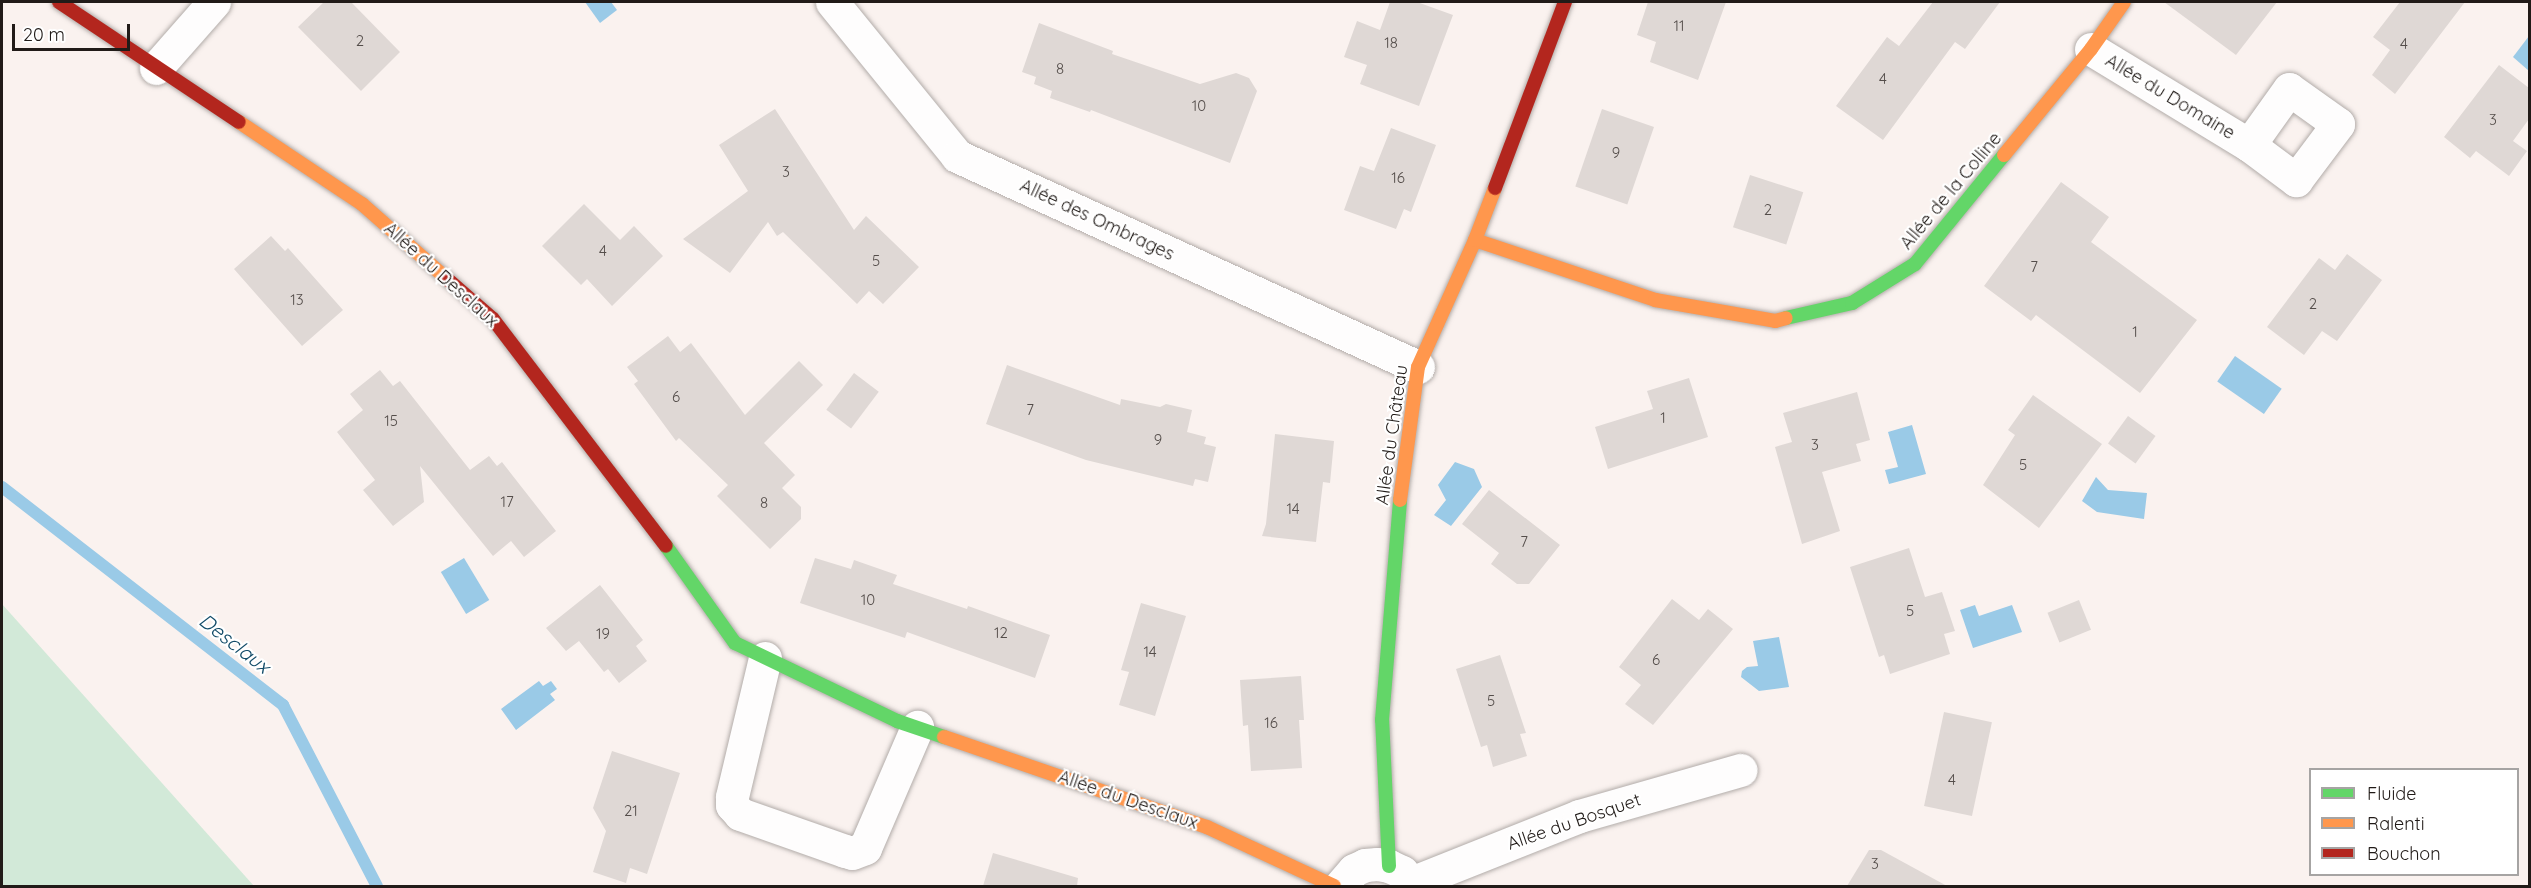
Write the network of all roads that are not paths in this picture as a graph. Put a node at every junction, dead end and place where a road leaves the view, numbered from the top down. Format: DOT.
graph roads {
  1 [pos="59,2"];
  2 [pos="214,2"];
  3 [pos="832,2"];
  4 [pos="1565,2"];
  5 [pos="2124,2"];
  6 [pos="2091,49"];
  7 [pos="156,68"];
  8 [pos="2249,146"];
  9 [pos="1475,240"];
  10 [pos="1418,367"];
  11 [pos="765,658"];
  12 [pos="917,727"];
  13 [pos="1740,770"];
  14 [pos="1404,878"];
  15 [pos="1334,886"];
  16 [pos="1340,886"];
  1 -- 7 [label="street, Allée du Desclaux"];
  2 -- 7 [label="street"];
  3 -- 10 [label="street, Allée des Ombrages"];
  4 -- 9 [label="street, Allée du Château"];
  5 -- 6 [label="street, Allée de la Colline"];
  6 -- 8 [label="street, Allée du Domaine"];
  6 -- 9 [label="street, Allée de la Colline"];
  7 -- 11 [label="street, Allée du Desclaux"];
  9 -- 10 [label="street, Allée du Château"];
  10 -- 14 [label="street, Allée du Château"];
  11 -- 12 [label="street, Allée du Desclaux"];
  11 -- 12 [label="street"];
  12 -- 15 [label="street, Allée du Desclaux"];
  13 -- 14 [label="street, Allée du Bosquet"];
  14 -- 16 [label="street, Allée du Bosquet"];
}
